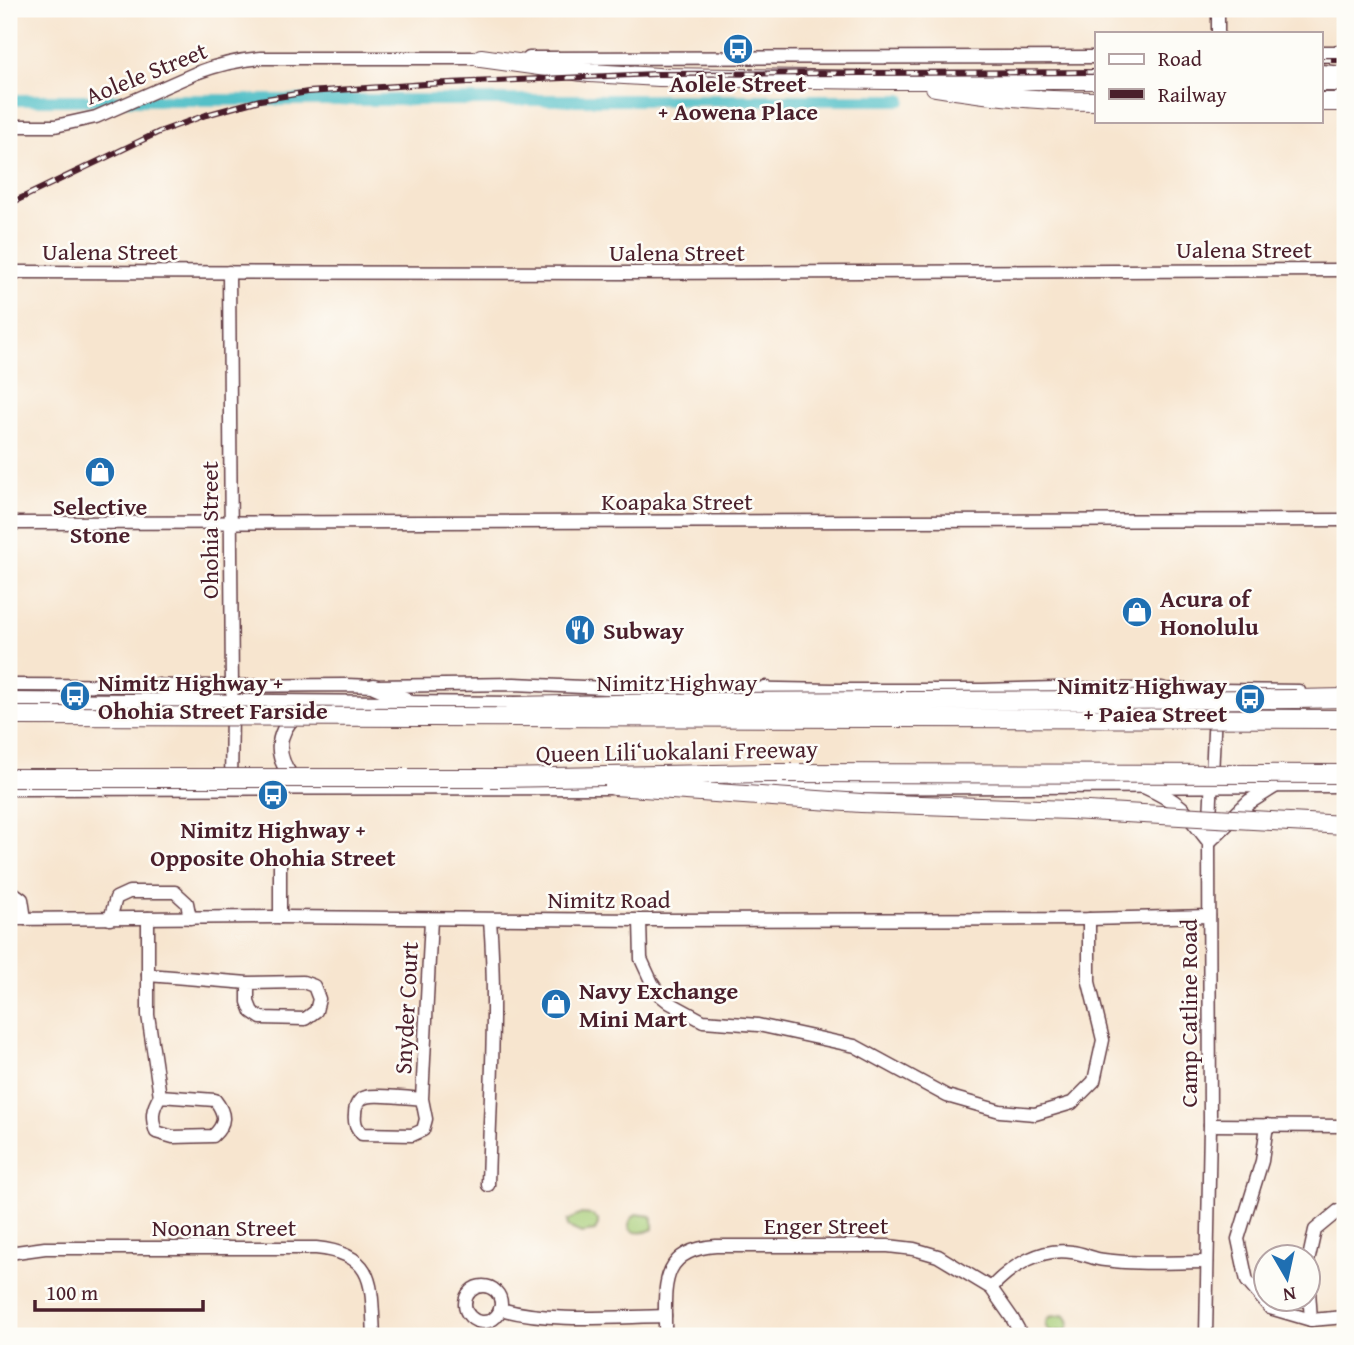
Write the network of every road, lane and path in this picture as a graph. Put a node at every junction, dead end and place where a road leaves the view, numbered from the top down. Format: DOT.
graph roads {
  1 [pos="1218,9"];
  2 [pos="1218,32"];
  3 [pos="1322,52"];
  4 [pos="1345,52"];
  5 [pos="1095,57"];
  6 [pos="481,58"];
  7 [pos="1322,71"];
  8 [pos="1345,73"];
  9 [pos="886,80"];
  10 [pos="1095,80"];
  11 [pos="1322,82"];
  12 [pos="1345,82"];
  13 [pos="1095,102"];
  14 [pos="1322,102"];
  15 [pos="1345,102"];
  16 [pos="9,126"];
  17 [pos="1345,270"];
  18 [pos="9,272"];
  19 [pos="229,272"];
  20 [pos="1345,520"];
  21 [pos="9,523"];
  22 [pos="230,523"];
  23 [pos="9,685"];
  24 [pos="159,685"];
  25 [pos="231,686"];
  26 [pos="374,687"];
  27 [pos="765,688"];
  28 [pos="1162,689"];
  29 [pos="983,690"];
  30 [pos="1218,690"];
  31 [pos="1345,690"];
  32 [pos="1345,698"];
  33 [pos="195,702"];
  34 [pos="232,702"];
  35 [pos="328,703"];
  36 [pos="414,704"];
  37 [pos="794,706"];
  38 [pos="954,706"];
  39 [pos="10,711"];
  40 [pos="1193,713"];
  41 [pos="1345,713"];
  42 [pos="1215,714"];
  43 [pos="1345,719"];
  44 [pos="1345,774"];
  45 [pos="9,778"];
  46 [pos="499,778"];
  47 [pos="1140,784"];
  48 [pos="1211,784"];
  49 [pos="1277,784"];
  50 [pos="1345,785"];
  51 [pos="231,787"];
  52 [pos="9,788"];
  53 [pos="309,788"];
  54 [pos="1345,825"];
  55 [pos="1209,841"];
  56 [pos="280,865"];
  57 [pos="9,891"];
  58 [pos="1209,916"];
  59 [pos="280,917"];
  60 [pos="148,918"];
  61 [pos="190,918"];
  62 [pos="9,919"];
  63 [pos="25,919"];
  64 [pos="110,919"];
  65 [pos="431,919"];
  66 [pos="1089,919"];
  67 [pos="490,920"];
  68 [pos="639,920"];
  69 [pos="148,975"];
  70 [pos="248,983"];
  71 [pos="160,1097"];
  72 [pos="422,1099"];
  73 [pos="1210,1125"];
  74 [pos="1267,1125"];
  75 [pos="1345,1126"];
  76 [pos="488,1185"];
  77 [pos="1345,1209"];
  78 [pos="1312,1244"];
  79 [pos="9,1253"];
  80 [pos="1207,1262"];
  81 [pos="991,1288"];
  82 [pos="500,1309"];
  83 [pos="1311,1314"];
  84 [pos="665,1316"];
  85 [pos="1345,1317"];
  86 [pos="1311,1320"];
  87 [pos="374,1336"];
  88 [pos="665,1336"];
  89 [pos="1022,1336"];
  90 [pos="1206,1336"];
  1 -- 2 [label="street"];
  3 -- 4 [label="street"];
  5 -- 6 [label="street, Aolele Street"];
  6 -- 9 [label="highway"];
  6 -- 16 [label="street, Aolele Street"];
  7 -- 8 [label="street"];
  9 -- 10 [label="highway"];
  9 -- 13 [label="highway"];
  11 -- 12 [label="highway"];
  14 -- 15 [label="highway"];
  17 -- 19 [label="street, Ualena Street"];
  18 -- 19 [label="street, Ualena Street"];
  19 -- 22 [label="street, Ohohia Street"];
  20 -- 22 [label="street, Koapaka Street"];
  21 -- 22 [label="street, Koapaka Street"];
  22 -- 25 [label="street, Ohohia Street"];
  23 -- 24 [label="street"];
  24 -- 25 [label="street"];
  24 -- 33 [label="main road"];
  25 -- 26 [label="street"];
  25 -- 34 [label="street, Ohohia Street"];
  26 -- 27 [label="street"];
  26 -- 36 [label="main road"];
  27 -- 29 [label="street"];
  27 -- 37 [label="main road"];
  28 -- 29 [label="street"];
  28 -- 30 [label="street"];
  28 -- 40 [label="main road"];
  29 -- 38 [label="main road"];
  30 -- 31 [label="street"];
  30 -- 42 [label="street, Camp Catline Road"];
  32 -- 39 [label="highway, bridge"];
  33 -- 34 [label="main road, Nimitz Highway"];
  33 -- 39 [label="main road, Nimitz Highway"];
  34 -- 35 [label="main road, Nimitz Highway"];
  34 -- 51 [label="street, Ohohia Street"];
  35 -- 36 [label="main road, Nimitz Highway"];
  35 -- 53 [label="main road"];
  36 -- 37 [label="main road, Nimitz Highway"];
  37 -- 38 [label="main road, Nimitz Highway"];
  38 -- 40 [label="main road, Nimitz Highway"];
  39 -- 43 [label="highway, Queen Liliʻuokalani Freeway, bridge"];
  40 -- 42 [label="main road, Nimitz Highway"];
  41 -- 42 [label="main road, Nimitz Highway"];
  42 -- 48 [label="street, Camp Catline Road"];
  44 -- 46 [label="highway, Queen Liliʻuokalani Freeway, bridge"];
  45 -- 46 [label="highway, Queen Liliʻuokalani Freeway, bridge"];
  46 -- 54 [label="highway, bridge"];
  47 -- 48 [label="main road"];
  47 -- 53 [label="main road"];
  47 -- 55 [label="main road"];
  48 -- 49 [label="main road"];
  48 -- 55 [label="street, Camp Catline Road"];
  49 -- 50 [label="main road"];
  49 -- 55 [label="main road"];
  51 -- 52 [label="main road"];
  51 -- 53 [label="main road"];
  55 -- 58 [label="street, Camp Catline Road"];
  56 -- 59 [label="street"];
  57 -- 63 [label="street"];
  58 -- 66 [label="street, Nimitz Road"];
  58 -- 73 [label="street, Camp Catline Road"];
  59 -- 61 [label="street, Nimitz Road"];
  59 -- 65 [label="street, Nimitz Road"];
  60 -- 61 [label="street, Nimitz Road"];
  60 -- 64 [label="street, Nimitz Road"];
  60 -- 69 [label="street"];
  61 -- 64 [label="street"];
  62 -- 63 [label="street, Nimitz Road"];
  63 -- 64 [label="street, Nimitz Road"];
  65 -- 67 [label="street, Nimitz Road"];
  65 -- 72 [label="street, Snyder Court"];
  66 -- 68 [label="street, Nimitz Road"];
  66 -- 68 [label="street"];
  67 -- 68 [label="street, Nimitz Road"];
  67 -- 76 [label="street"];
  69 -- 70 [label="street"];
  69 -- 71 [label="street"];
  70 -- 70 [label="street"];
  71 -- 71 [label="street"];
  72 -- 72 [label="street, Snyder Court"];
  73 -- 74 [label="street"];
  73 -- 80 [label="street, Camp Catline Road"];
  74 -- 75 [label="street"];
  74 -- 86 [label="street"];
  77 -- 78 [label="street"];
  79 -- 87 [label="street, Noonan Street"];
  80 -- 81 [label="street"];
  80 -- 90 [label="street, Camp Catline Road"];
  81 -- 84 [label="street, Enger Street"];
  81 -- 89 [label="street, Enger Street"];
  82 -- 84 [label="street"];
  83 -- 86 [label="street"];
  84 -- 88 [label="street, Enger Street"];
  85 -- 86 [label="street"];
}
